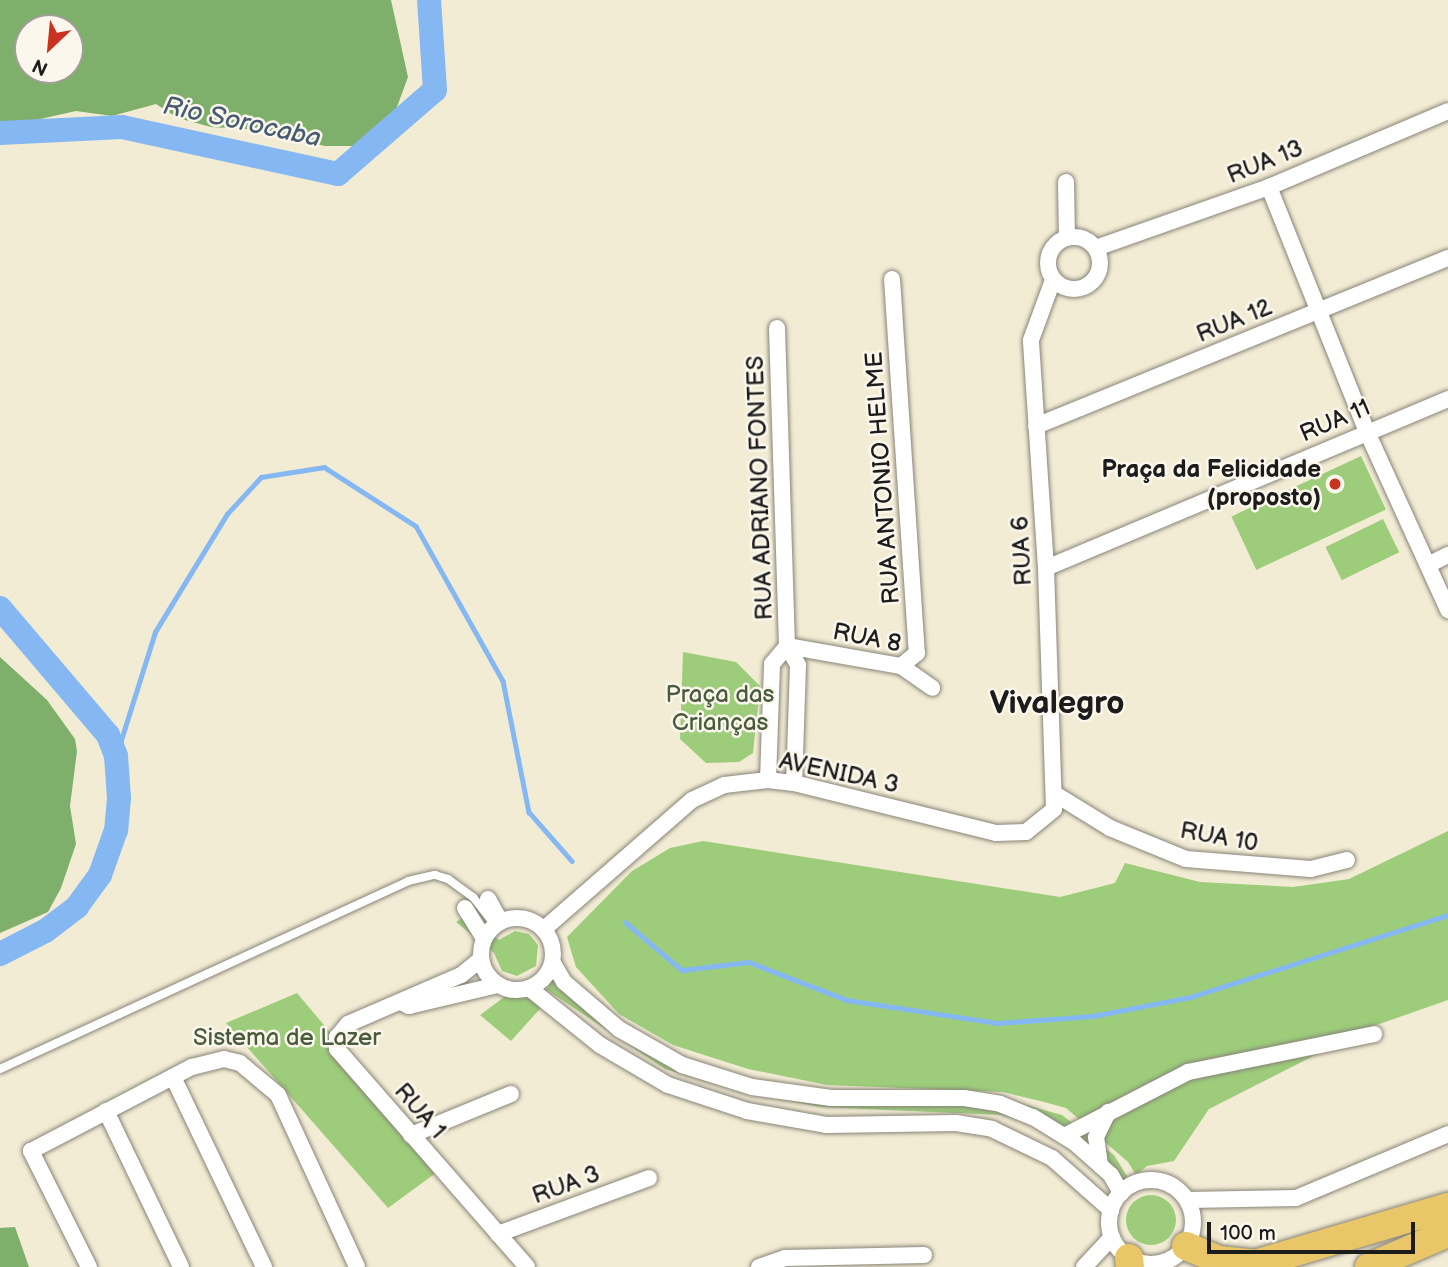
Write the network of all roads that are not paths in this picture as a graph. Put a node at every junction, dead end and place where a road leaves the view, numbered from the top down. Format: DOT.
graph roads {
  1 [pos="1448,111"];
  2 [pos="1066,182"];
  3 [pos="1269,187"];
  4 [pos="1067,238"];
  5 [pos="1096,248"];
  6 [pos="1448,258"];
  7 [pos="892,279"];
  8 [pos="1053,280"];
  9 [pos="1321,310"];
  10 [pos="777,328"];
  11 [pos="1448,399"];
  12 [pos="1036,426"];
  13 [pos="1367,432"];
  14 [pos="1448,555"];
  15 [pos="1428,565"];
  16 [pos="1046,568"];
  17 [pos="1448,610"];
  18 [pos="787,646"];
  19 [pos="901,666"];
  20 [pos="772,688"];
  21 [pos="932,688"];
  22 [pos="796,690"];
  23 [pos="768,780"];
  24 [pos="794,783"];
  25 [pos="1055,794"];
  26 [pos="1044,820"];
  27 [pos="1347,860"];
  28 [pos="488,899"];
  29 [pos="465,908"];
  30 [pos="498,923"];
  31 [pos="544,929"];
  32 [pos="484,939"];
  33 [pos="481,959"];
  34 [pos="553,963"];
  35 [pos="498,985"];
  36 [pos="529,988"];
  37 [pos="401,1002"];
  38 [pos="1374,1034"];
  39 [pos="0,1069"];
  40 [pos="173,1077"];
  41 [pos="511,1094"];
  42 [pos="106,1111"];
  43 [pos="1108,1112"];
  44 [pos="1448,1134"];
  45 [pos="411,1135"];
  46 [pos="1064,1136"];
  47 [pos="1100,1165"];
  48 [pos="649,1178"];
  49 [pos="1121,1193"];
  50 [pos="1188,1200"];
  51 [pos="1448,1208"];
  52 [pos="1111,1210"];
  53 [pos="1448,1233"];
  54 [pos="498,1234"];
  55 [pos="1186,1246"];
  56 [pos="1124,1254"];
  57 [pos="924,1255"];
  58 [pos="89,1267"];
  59 [pos="181,1267"];
  60 [pos="264,1267"];
  61 [pos="357,1267"];
  62 [pos="527,1267"];
  63 [pos="759,1267"];
  64 [pos="1084,1267"];
  65 [pos="1323,1267"];
  66 [pos="1369,1267"];
  1 -- 3 [label="street, RUA 13"];
  2 -- 4 [label="street"];
  3 -- 5 [label="street, RUA 13"];
  3 -- 9 [label="street"];
  4 -- 5 [label="street"];
  4 -- 8 [label="street"];
  5 -- 8 [label="street"];
  6 -- 9 [label="street, RUA 12"];
  7 -- 19 [label="street, RUA ANTONIO HELME"];
  8 -- 12 [label="street, RUA 6"];
  9 -- 12 [label="street, RUA 12"];
  9 -- 13 [label="street"];
  10 -- 18 [label="street, RUA ADRIANO FONTES"];
  11 -- 13 [label="street, RUA 11"];
  12 -- 16 [label="street, RUA 6"];
  13 -- 15 [label="street"];
  13 -- 16 [label="street, RUA 11"];
  14 -- 15 [label="street"];
  15 -- 17 [label="street"];
  16 -- 25 [label="street, RUA 6"];
  18 -- 19 [label="street, RUA 8"];
  18 -- 20 [label="street, RUA ADRIANO FONTES"];
  18 -- 22 [label="street, RUA ADRIANO FONTES"];
  19 -- 21 [label="street, RUA 8"];
  20 -- 22 [label="street"];
  20 -- 23 [label="street, RUA ADRIANO FONTES"];
  22 -- 24 [label="street, RUA ADRIANO FONTES"];
  23 -- 24 [label="street, AVENIDA 3"];
  23 -- 31 [label="street, AVENIDA 3"];
  24 -- 26 [label="street, AVENIDA 3"];
  25 -- 26 [label="street, RUA 6"];
  25 -- 27 [label="street, RUA 10"];
  28 -- 30 [label="street"];
  29 -- 32 [label="street"];
  30 -- 31 [label="street"];
  30 -- 32 [label="street"];
  30 -- 39 [label="lane"];
  31 -- 34 [label="street"];
  32 -- 33 [label="street"];
  33 -- 35 [label="street"];
  33 -- 37 [label="street"];
  34 -- 36 [label="street"];
  34 -- 46 [label="street"];
  35 -- 36 [label="street"];
  35 -- 37 [label="street"];
  36 -- 52 [label="street"];
  37 -- 45 [label="street, RUA 1"];
  38 -- 43 [label="street"];
  40 -- 42 [label="street"];
  40 -- 60 [label="street"];
  40 -- 61 [label="street"];
  41 -- 45 [label="street"];
  42 -- 58 [label="street"];
  42 -- 59 [label="street"];
  43 -- 46 [label="street"];
  43 -- 47 [label="street"];
  44 -- 50 [label="street"];
  45 -- 54 [label="street, RUA 1"];
  46 -- 47 [label="street"];
  47 -- 49 [label="street"];
  48 -- 54 [label="street, RUA 3"];
  49 -- 50 [label="street"];
  49 -- 52 [label="street"];
  50 -- 55 [label="street"];
  51 -- 55 [label="highway"];
  51 -- 65 [label="highway"];
  52 -- 56 [label="street"];
  53 -- 66 [label="highway"];
  54 -- 62 [label="street, RUA 1"];
  55 -- 56 [label="street"];
  56 -- 64 [label="street"];
  57 -- 63 [label="street"];
}
